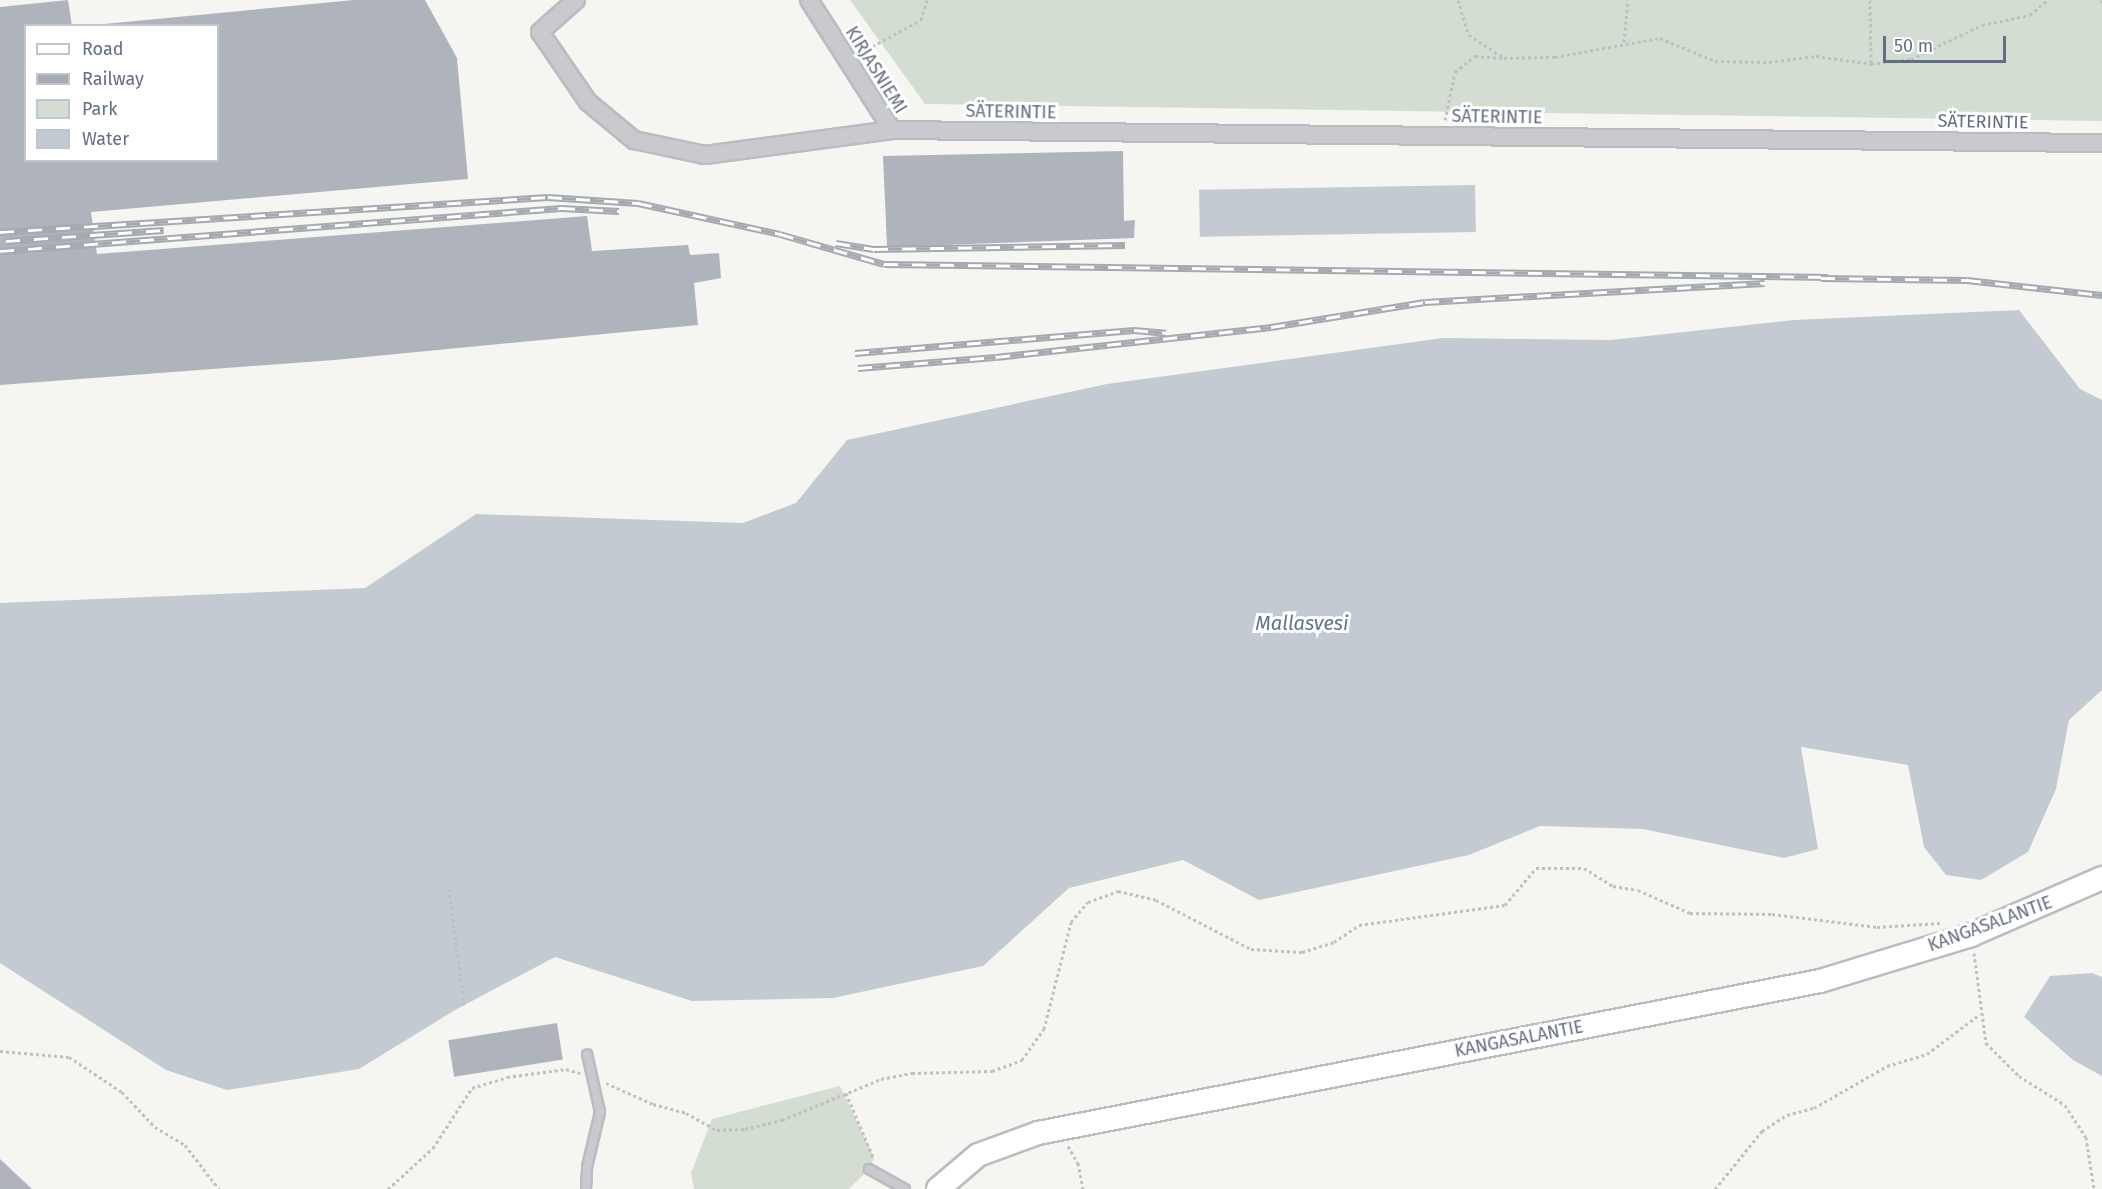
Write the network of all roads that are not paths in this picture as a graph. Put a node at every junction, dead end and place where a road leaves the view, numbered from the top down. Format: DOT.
graph roads {
  1 [pos="576,0"];
  2 [pos="809,0"];
  3 [pos="892,130"];
  4 [pos="2102,143"];
  5 [pos="2102,878"];
  6 [pos="587,1054"];
  7 [pos="869,1169"];
  8 [pos="586,1189"];
  9 [pos="905,1189"];
  10 [pos="938,1189"];
  1 -- 3 [label="street, SÄTERINTIE"];
  2 -- 3 [label="street, KIRJASNIEMI"];
  3 -- 4 [label="street, SÄTERINTIE"];
  5 -- 10 [label="main road, KANGASALANTIE"];
  6 -- 8 [label="lane"];
  7 -- 9 [label="lane"];
}
